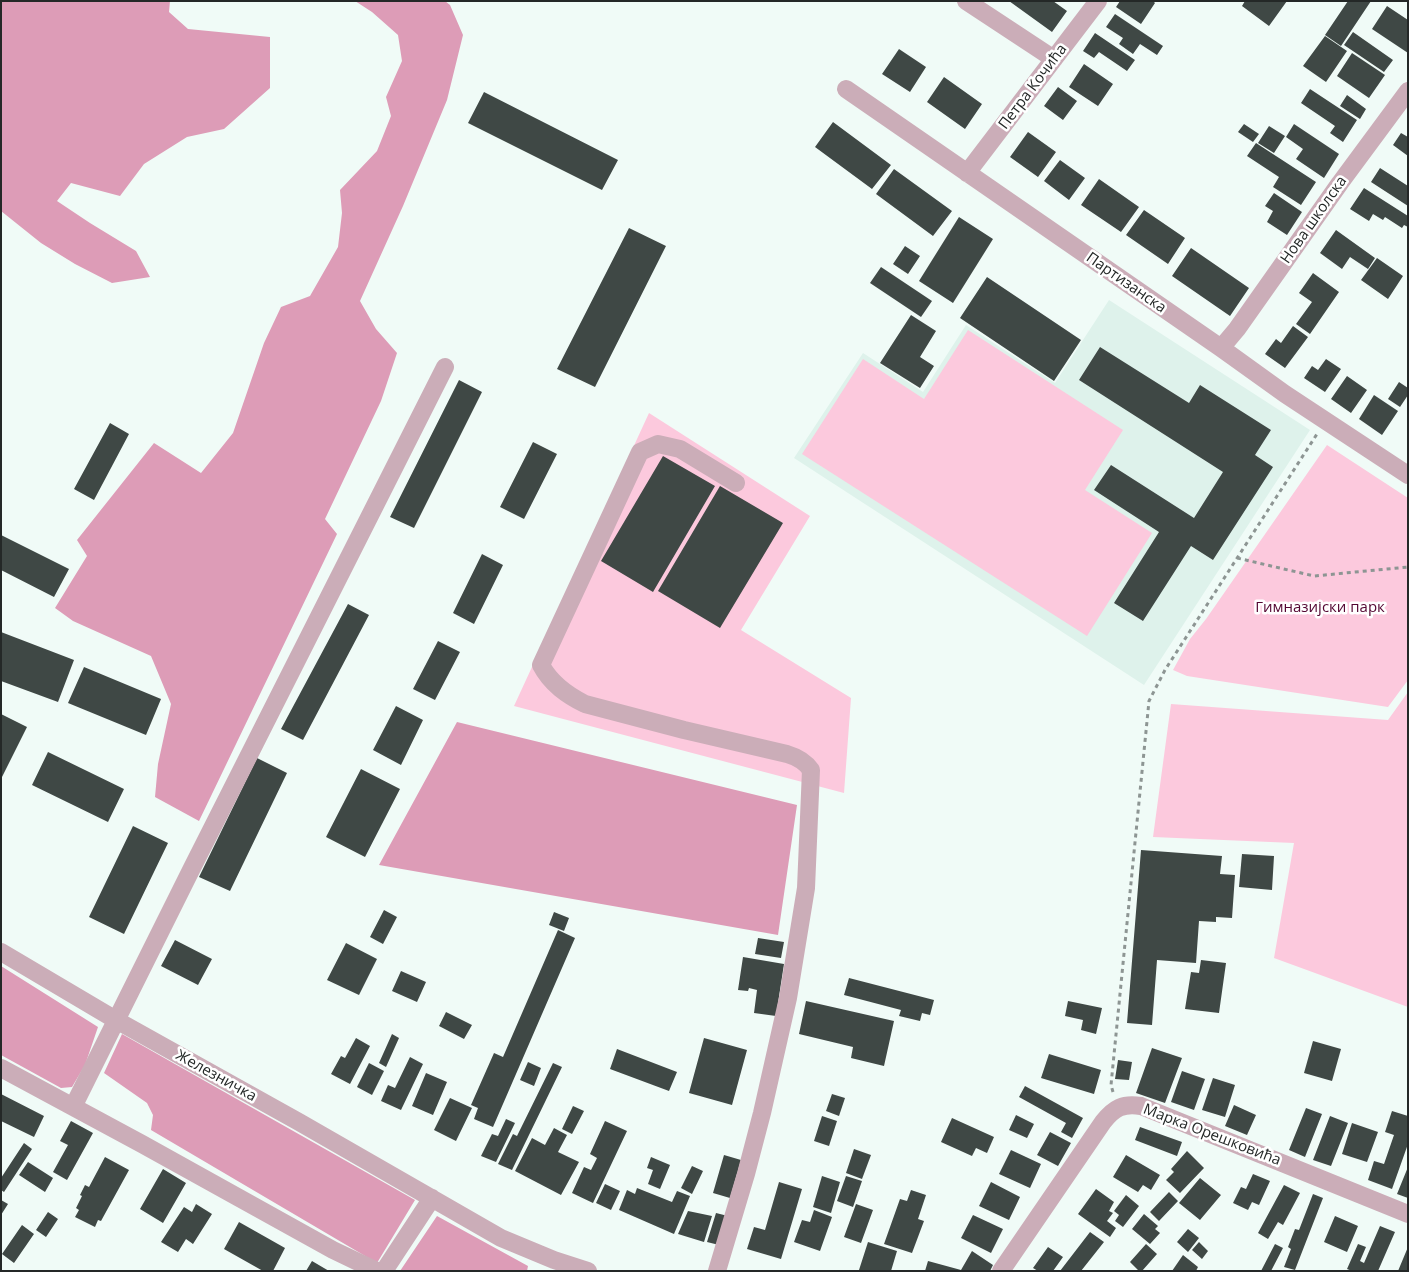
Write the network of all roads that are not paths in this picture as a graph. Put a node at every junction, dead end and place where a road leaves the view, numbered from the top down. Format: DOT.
graph roads {
  1 [pos="966,1"];
  2 [pos="1098,1"];
  3 [pos="1054,59"];
  4 [pos="846,88"];
  5 [pos="1408,91"];
  6 [pos="967,173"];
  7 [pos="1221,348"];
  8 [pos="445,367"];
  9 [pos="1408,475"];
  10 [pos="736,483"];
  11 [pos="1,952"];
  12 [pos="116,1020"];
  13 [pos="1,1068"];
  14 [pos="73,1107"];
  15 [pos="432,1198"];
  16 [pos="1408,1214"];
  17 [pos="564,1267"];
  18 [pos="376,1271"];
  19 [pos="384,1271"];
  20 [pos="588,1271"];
  21 [pos="717,1271"];
  22 [pos="1001,1271"];
  1 -- 3 [label="street"];
  2 -- 3 [label="street, Петра Кочића"];
  3 -- 6 [label="street, Петра Кочића"];
  4 -- 6 [label="street, Партизанска"];
  5 -- 7 [label="street, Нова школска"];
  6 -- 7 [label="street, Партизанска"];
  7 -- 9 [label="street, Партизанска"];
  8 -- 12 [label="street"];
  10 -- 21 [label="street"];
  11 -- 12 [label="street, Железничка"];
  12 -- 14 [label="street"];
  12 -- 15 [label="street, Железничка"];
  13 -- 14 [label="street"];
  14 -- 18 [label="street"];
  15 -- 17 [label="street, Железничка"];
  15 -- 19 [label="street"];
  16 -- 22 [label="street, Марка Орешковића"];
  17 -- 20 [label="street, Железничка"];
}
